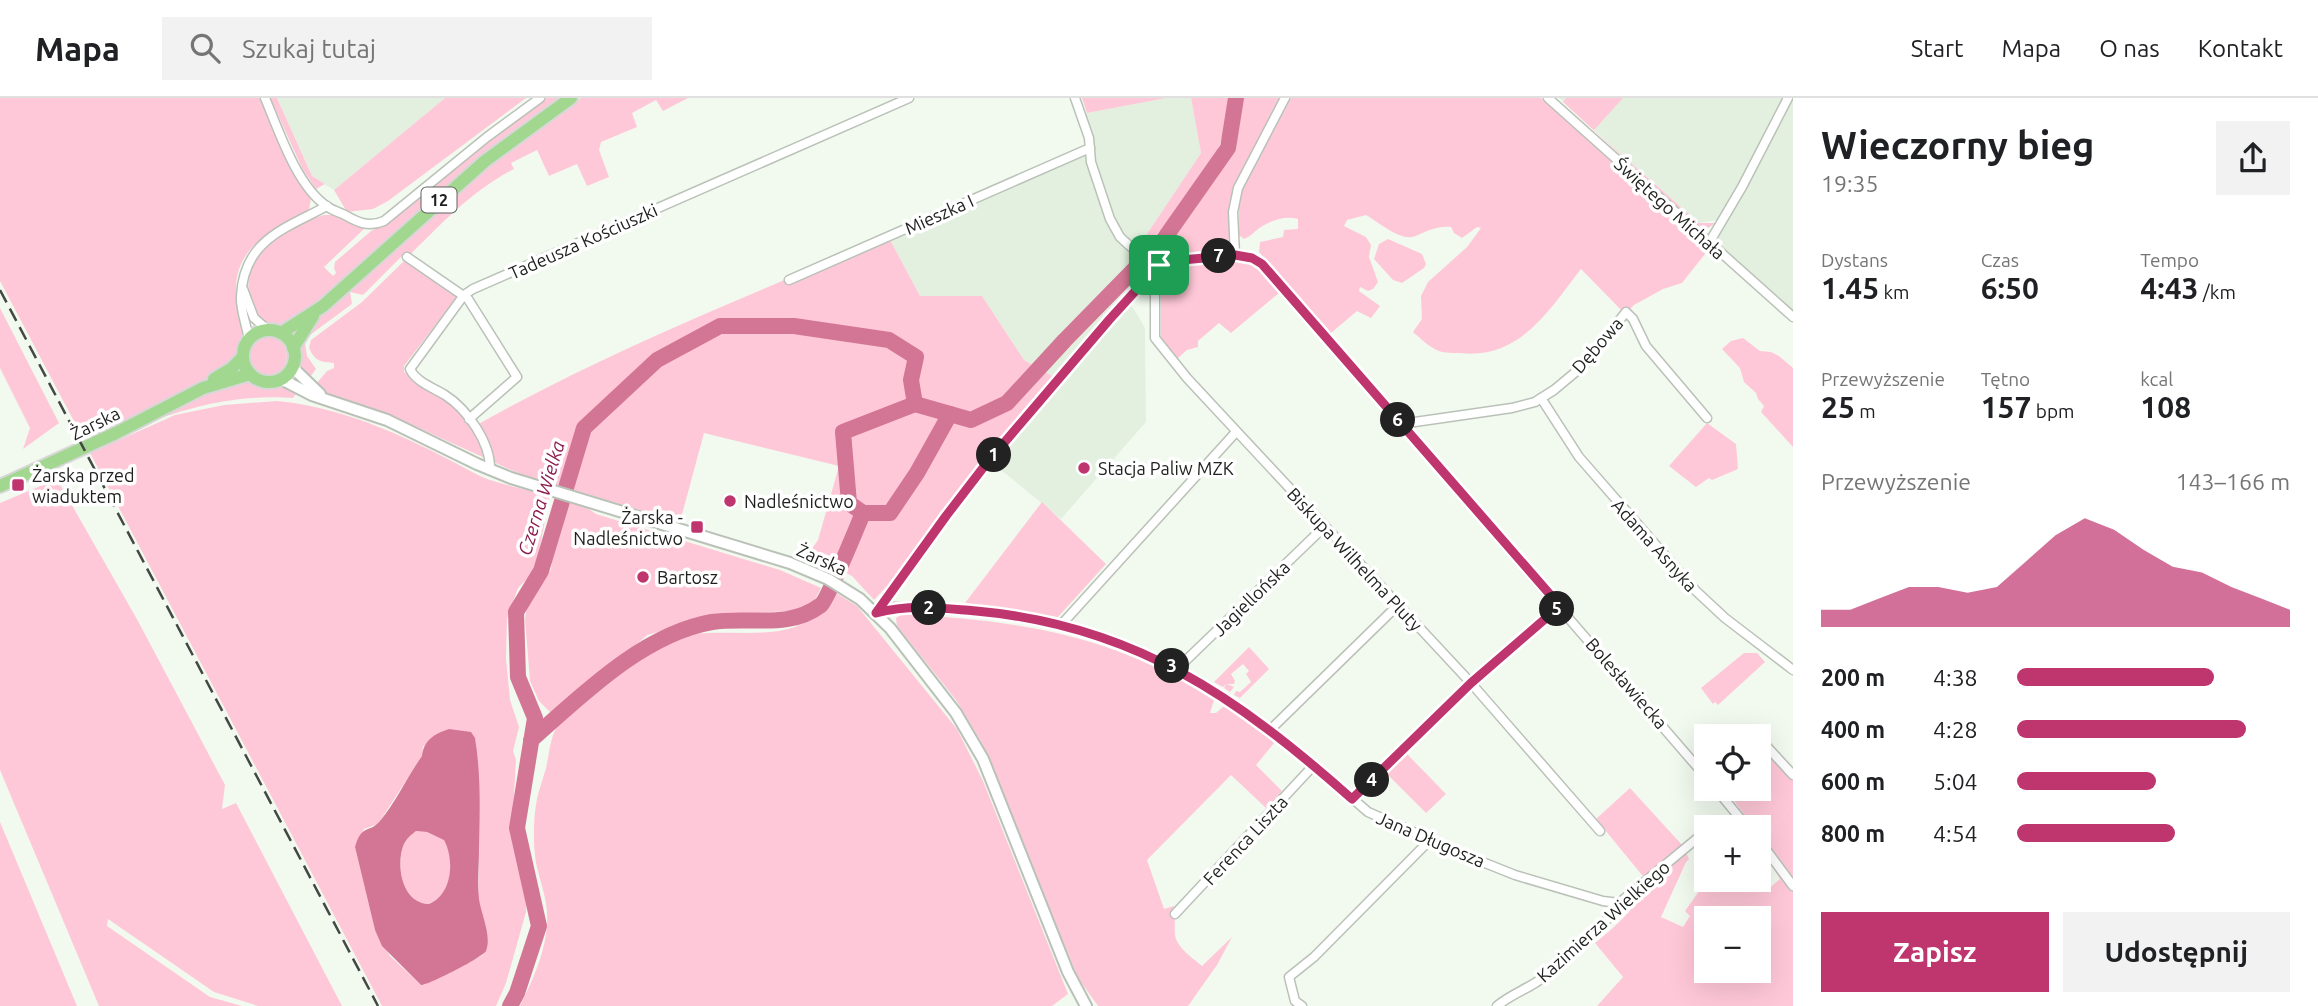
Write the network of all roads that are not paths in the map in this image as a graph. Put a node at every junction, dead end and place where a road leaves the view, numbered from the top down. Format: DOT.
graph roads {
  1 [pos="265,98"];
  2 [pos="540,98"];
  3 [pos="571,98"];
  4 [pos="909,98"];
  5 [pos="1075,98"];
  6 [pos="1286,98"];
  7 [pos="1548,98"];
  8 [pos="1787,98"];
  9 [pos="1090,148"];
  10 [pos="327,206"];
  11 [pos="1710,243"];
  12 [pos="1235,255"];
  13 [pos="407,257"];
  14 [pos="1156,265"];
  15 [pos="789,279"];
  16 [pos="242,286"];
  17 [pos="464,295"];
  18 [pos="315,313"];
  19 [pos="1793,317"];
  20 [pos="275,332"];
  21 [pos="249,340"];
  22 [pos="293,348"];
  23 [pos="243,357"];
  24 [pos="292,367"];
  25 [pos="250,374"];
  26 [pos="281,379"];
  27 [pos="203,388"];
  28 [pos="1541,398"];
  29 [pos="325,399"];
  30 [pos="1707,418"];
  31 [pos="469,419"];
  32 [pos="1401,424"];
  33 [pos="1236,432"];
  34 [pos="489,470"];
  35 [pos="0,486"];
  36 [pos="1325,526"];
  37 [pos="1398,606"];
  38 [pos="1560,606"];
  39 [pos="876,613"];
  40 [pos="1061,625"];
  41 [pos="1177,669"];
  42 [pos="1793,670"];
  43 [pos="1471,683"];
  44 [pos="1270,730"];
  45 [pos="1771,751"];
  46 [pos="1694,763"];
  47 [pos="1314,765"];
  48 [pos="1793,775"];
  49 [pos="1352,799"];
  50 [pos="1726,801"];
  51 [pos="1738,815"];
  52 [pos="1600,831"];
  53 [pos="1430,839"];
  54 [pos="1694,841"];
  55 [pos="1771,856"];
  56 [pos="1793,886"];
  57 [pos="1619,903"];
  58 [pos="1175,914"];
  59 [pos="1086,1006"];
  60 [pos="1302,1006"];
  61 [pos="1497,1006"];
  1 -- 10 [label="street"];
  2 -- 10 [label="street"];
  3 -- 18 [label="main road, 12"];
  4 -- 17 [label="street, Tadeusza Kościuszki"];
  5 -- 9 [label="street"];
  6 -- 12 [label="street"];
  7 -- 11 [label="street, Świętego Michała"];
  8 -- 11 [label="street"];
  9 -- 14 [label="street"];
  9 -- 15 [label="street, Mieszka I"];
  10 -- 16 [label="street"];
  11 -- 19 [label="street, Świętego Michała"];
  12 -- 14 [label="street"];
  12 -- 32 [label="street, Bolesławiecka"];
  13 -- 17 [label="street"];
  14 -- 33 [label="street, Biskupa Wilhelma Pluty"];
  14 -- 39 [label="street"];
  16 -- 20 [label="street"];
  16 -- 21 [label="street"];
  17 -- 31 [label="street"];
  17 -- 31 [label="street, Tadeusza Kościuszki"];
  18 -- 20 [label="main road, 12"];
  18 -- 22 [label="main road, 12"];
  20 -- 21 [label="main road, 12"];
  20 -- 22 [label="main road"];
  21 -- 23 [label="main road"];
  22 -- 24 [label="main road, 12"];
  23 -- 25 [label="main road"];
  23 -- 27 [label="main road, Żarska"];
  24 -- 26 [label="main road"];
  24 -- 29 [label="street, Żarska"];
  25 -- 26 [label="main road"];
  25 -- 27 [label="main road, Żarska"];
  26 -- 29 [label="street, Żarska"];
  27 -- 35 [label="main road, Żarska"];
  28 -- 30 [label="street, Dębowa"];
  28 -- 32 [label="street, Dębowa"];
  28 -- 42 [label="street, Adama Asnyka"];
  29 -- 34 [label="street, Żarska"];
  31 -- 34 [label="street, Tadeusza Kościuszki"];
  32 -- 38 [label="street, Bolesławiecka"];
  33 -- 36 [label="street, Biskupa Wilhelma Pluty"];
  33 -- 40 [label="street"];
  34 -- 39 [label="street, Żarska"];
  36 -- 37 [label="street, Biskupa Wilhelma Pluty"];
  36 -- 41 [label="street, Jagiellońska"];
  37 -- 43 [label="street, Biskupa Wilhelma Pluty"];
  37 -- 44 [label="street"];
  38 -- 43 [label="street"];
  38 -- 46 [label="street, Bolesławiecka"];
  39 -- 40 [label="street, Jana Długosza"];
  39 -- 59 [label="street, Żarska"];
  40 -- 41 [label="street, Jana Długosza"];
  41 -- 44 [label="street, Jana Długosza"];
  43 -- 49 [label="street"];
  43 -- 52 [label="street, Biskupa Wilhelma Pluty"];
  44 -- 47 [label="street, Jana Długosza"];
  45 -- 48 [label="street"];
  47 -- 49 [label="street, Jana Długosza"];
  47 -- 58 [label="street, Ferenca Liszta"];
  49 -- 53 [label="street, Jana Długosza"];
  50 -- 51 [label="street"];
  53 -- 57 [label="street, Jana Długosza"];
  53 -- 60 [label="street"];
  54 -- 57 [label="street, Kazimierza Wielkiego"];
  55 -- 56 [label="street"];
  57 -- 61 [label="street, Kazimierza Wielkiego"];
}
